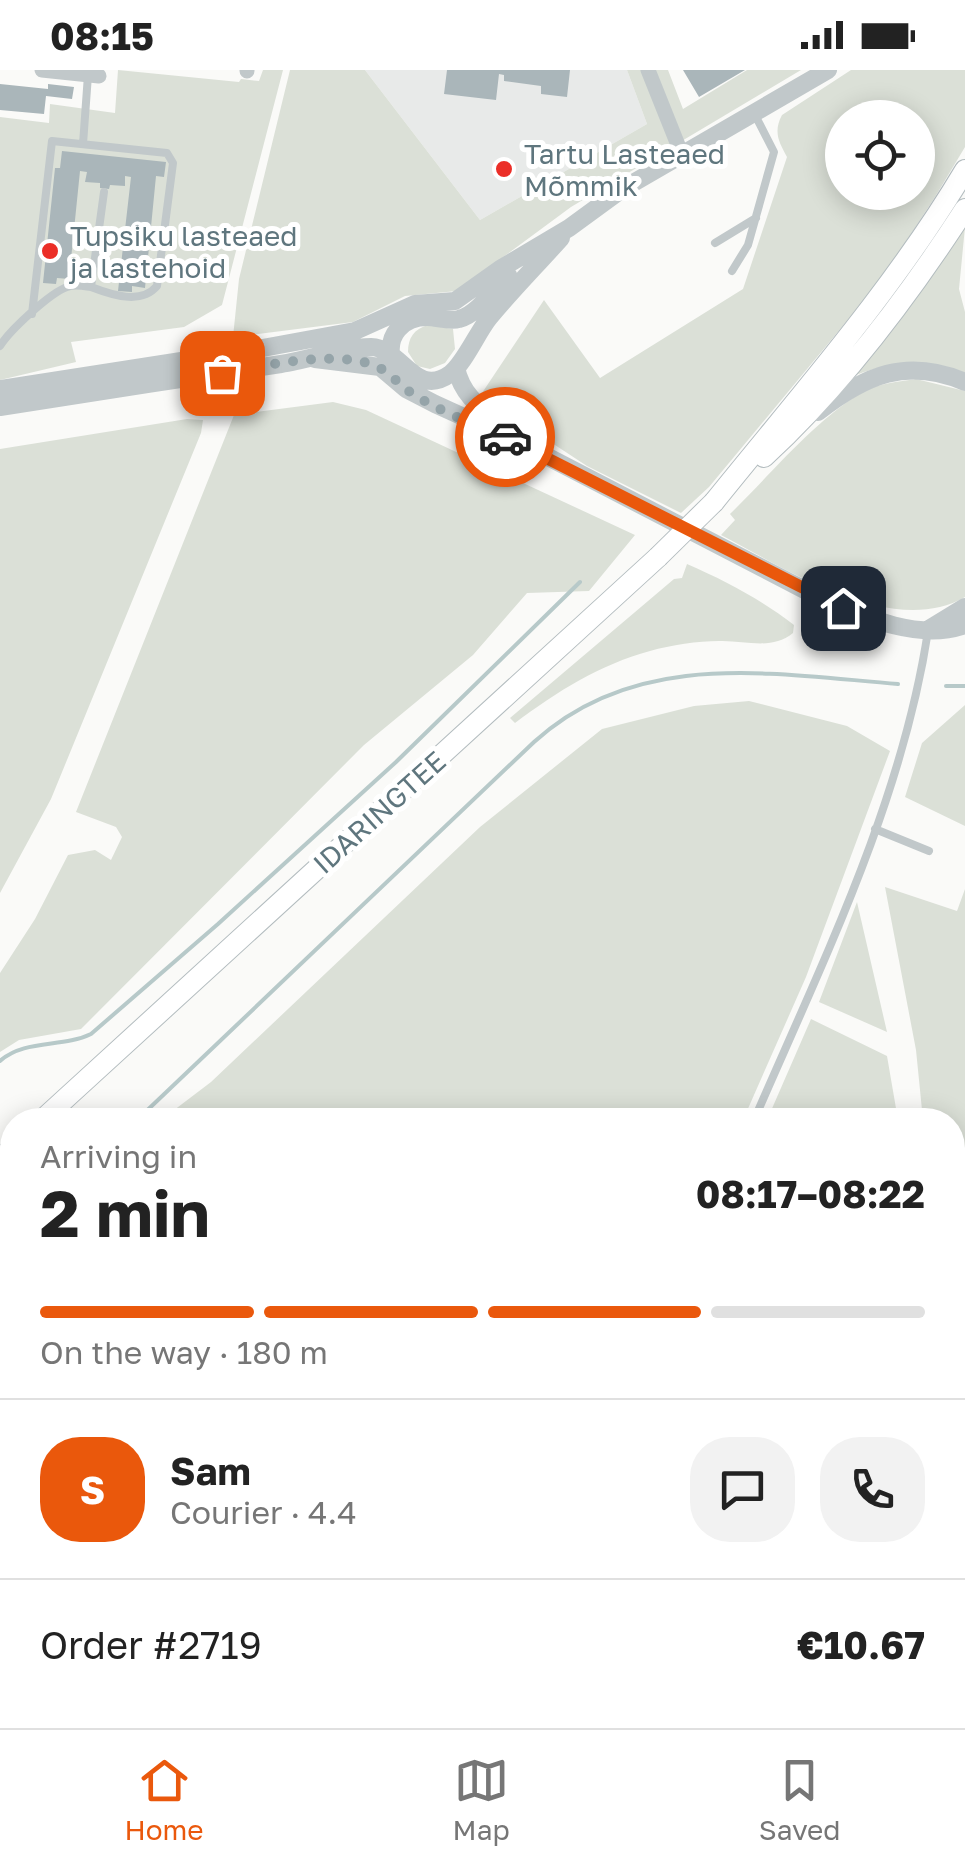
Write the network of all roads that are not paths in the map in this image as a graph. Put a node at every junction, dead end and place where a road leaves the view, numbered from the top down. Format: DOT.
graph roads {
  1 [pos="42,70"];
  2 [pos="648,70"];
  3 [pos="828,70"];
  4 [pos="93,76"];
  5 [pos="754,113"];
  6 [pos="83,144"];
  7 [pos="682,156"];
  8 [pos="965,170"];
  9 [pos="104,192"];
  10 [pos="965,209"];
  11 [pos="756,218"];
  12 [pos="570,228"];
  13 [pos="715,243"];
  14 [pos="527,252"];
  15 [pos="732,271"];
  16 [pos="92,287"];
  17 [pos="440,304"];
  18 [pos="32,314"];
  19 [pos="460,319"];
  20 [pos="0,346"];
  21 [pos="390,352"];
  22 [pos="315,360"];
  23 [pos="460,361"];
  24 [pos="396,380"];
  25 [pos="965,382"];
  26 [pos="0,389"];
  27 [pos="0,406"];
  28 [pos="786,437"];
  29 [pos="523,444"];
  30 [pos="714,502"];
  31 [pos="965,607"];
  32 [pos="965,625"];
  33 [pos="929,630"];
  34 [pos="875,829"];
  35 [pos="930,851"];
  36 [pos="56,1108"];
  37 [pos="759,1108"];
  1 -- 4 [label="street"];
  2 -- 7 [label="street"];
  3 -- 5 [label="street"];
  4 -- 6 [label="lane"];
  5 -- 7 [label="street"];
  5 -- 11 [label="lane"];
  6 -- 16 [label="lane"];
  6 -- 18 [label="lane"];
  7 -- 12 [label="street"];
  8 -- 30 [label="main road, IDARINGTEE"];
  9 -- 16 [label="lane"];
  10 -- 28 [label="main road, IDARINGTEE"];
  11 -- 13 [label="lane"];
  11 -- 15 [label="lane"];
  12 -- 14 [label="street"];
  12 -- 23 [label="street"];
  14 -- 17 [label="street"];
  14 -- 19 [label="street"];
  16 -- 18 [label="lane"];
  17 -- 19 [label="street"];
  17 -- 26 [label="street"];
  18 -- 20 [label="lane"];
  19 -- 21 [label="street"];
  19 -- 23 [label="street"];
  21 -- 22 [label="street"];
  21 -- 23 [label="street"];
  21 -- 24 [label="street"];
  22 -- 24 [label="street"];
  22 -- 27 [label="street"];
  23 -- 29 [label="street"];
  24 -- 29 [label="street"];
  25 -- 28 [label="street"];
  28 -- 30 [label="main road, IDARINGTEE"];
  29 -- 33 [label="street"];
  30 -- 36 [label="main road, IDARINGTEE, bridge"];
  31 -- 33 [label="street"];
  32 -- 33 [label="street"];
  33 -- 34 [label="lane"];
  34 -- 35 [label="lane"];
  34 -- 37 [label="lane"];
}
